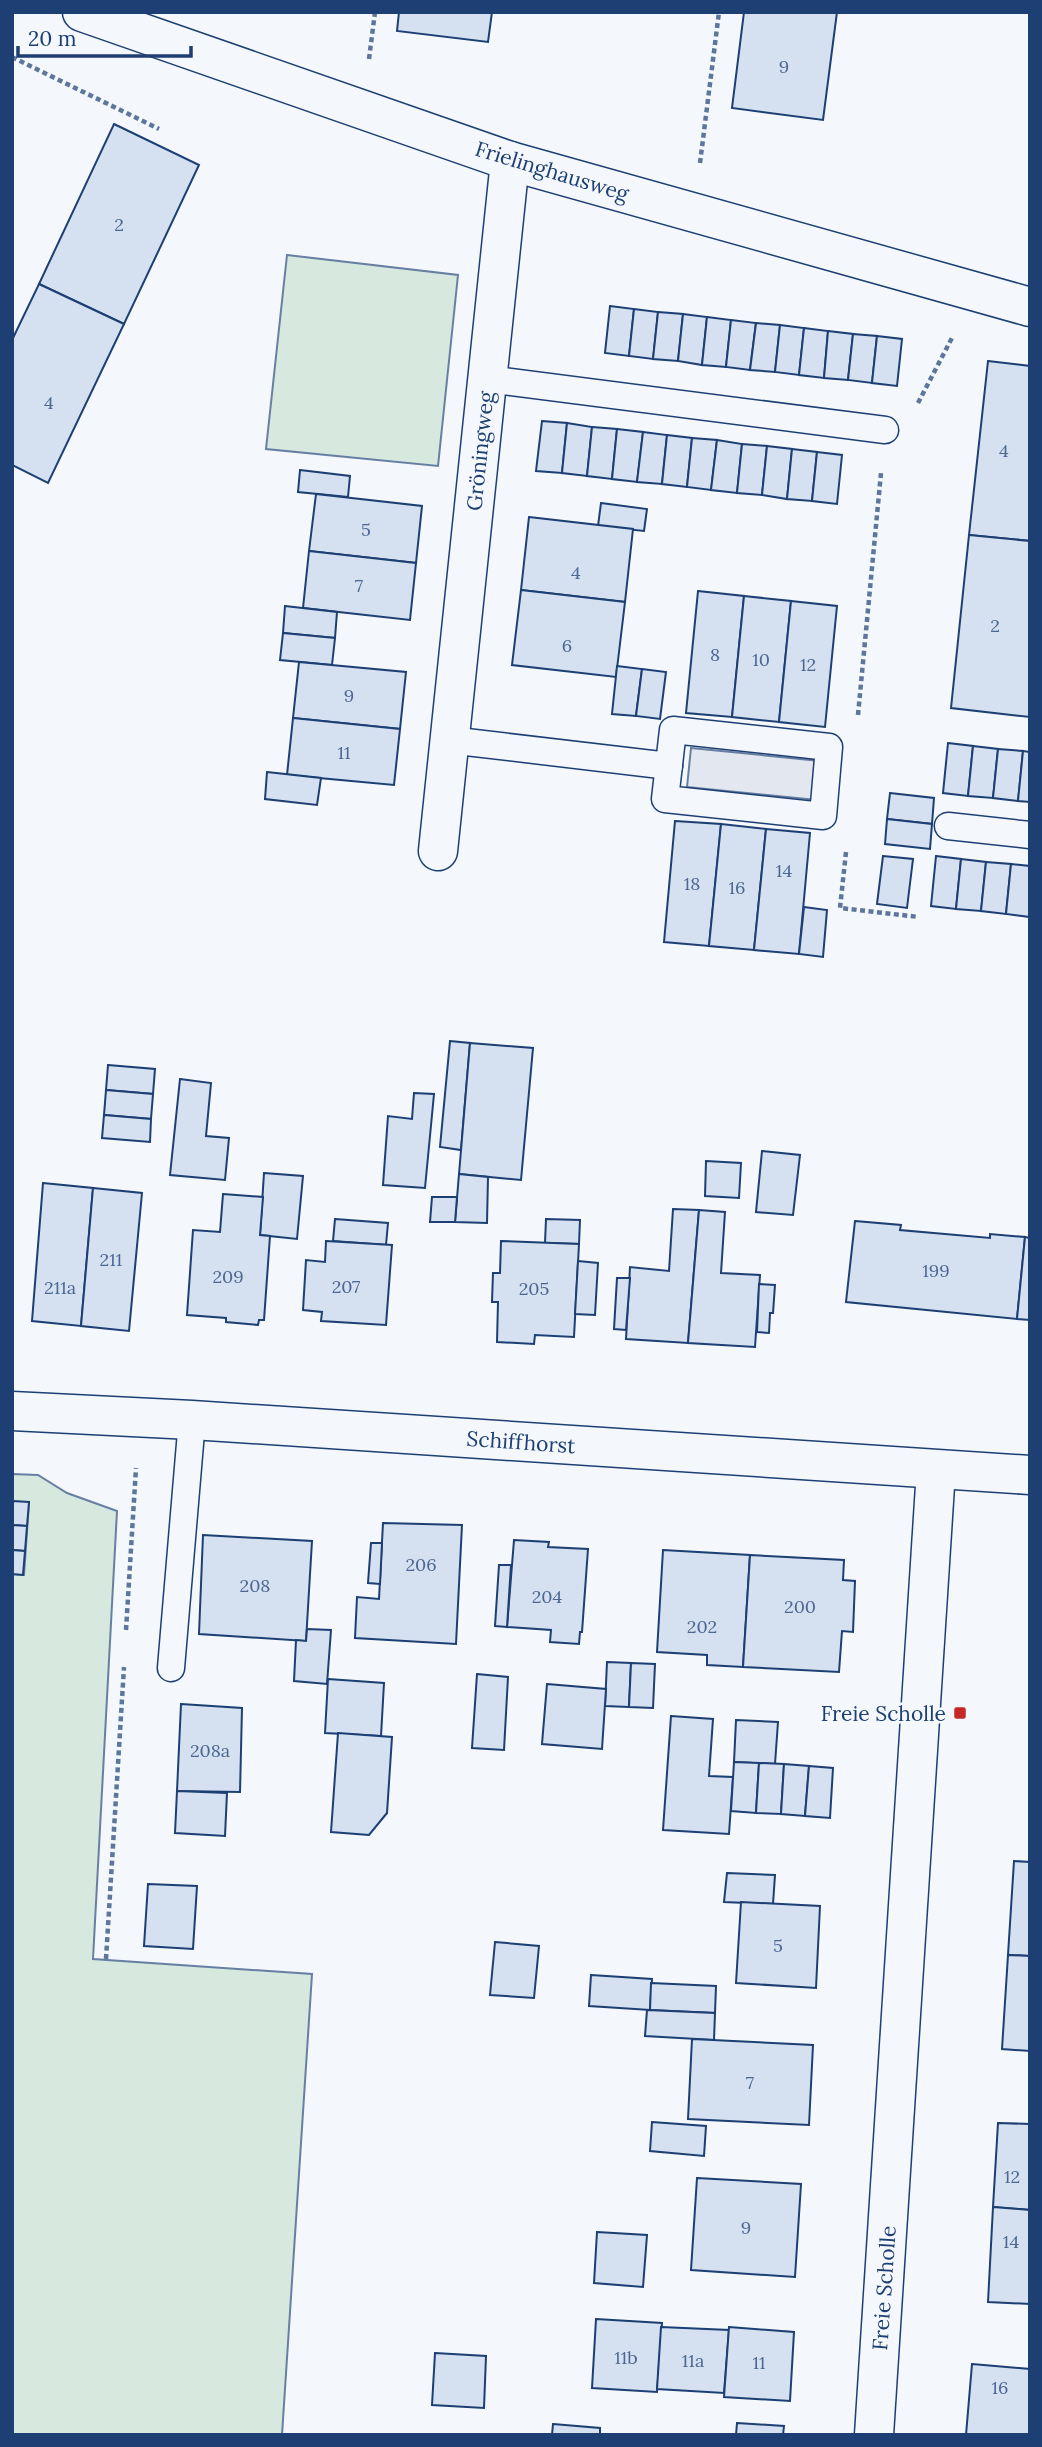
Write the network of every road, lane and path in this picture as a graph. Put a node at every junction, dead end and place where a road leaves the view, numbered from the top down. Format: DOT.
graph roads {
  1 [pos="82,12"];
  2 [pos="719,12"];
  3 [pos="12,57"];
  4 [pos="159,129"];
  5 [pos="510,161"];
  6 [pos="693,213"];
  7 [pos="975,293"];
  8 [pos="1030,307"];
  9 [pos="487,379"];
  10 [pos="885,430"];
  11 [pos="858,717"];
  12 [pos="449,740"];
  13 [pos="669,766"];
  14 [pos="948,826"];
  15 [pos="1030,835"];
  16 [pos="847,840"];
  17 [pos="438,851"];
  18 [pos="919,917"];
  19 [pos="12,1411"];
  20 [pos="139,1418"];
  21 [pos="192,1420"];
  22 [pos="936,1470"];
  23 [pos="1030,1475"];
  24 [pos="126,1642"];
  25 [pos="125,1656"];
  26 [pos="171,1668"];
  27 [pos="106,1959"];
  28 [pos="874,2435"];
  1 -- 5 [label="street, Frielinghausweg"];
  2 -- 6 [label="path"];
  3 -- 4 [label="path"];
  5 -- 6 [label="street, Frielinghausweg"];
  5 -- 9 [label="street, Gröningweg"];
  6 -- 7 [label="street, Frielinghausweg"];
  7 -- 8 [label="street, Frielinghausweg"];
  7 -- 10 [label="path"];
  9 -- 10 [label="lane"];
  9 -- 12 [label="street, Gröningweg"];
  10 -- 11 [label="path"];
  12 -- 13 [label="lane"];
  12 -- 17 [label="street, Gröningweg"];
  13 -- 13 [label="lane"];
  14 -- 15 [label="lane"];
  16 -- 18 [label="path"];
  19 -- 20 [label="street, Schiffhorst"];
  20 -- 21 [label="street, Schiffhorst"];
  20 -- 24 [label="path"];
  21 -- 22 [label="street, Schiffhorst"];
  21 -- 26 [label="lane"];
  22 -- 23 [label="street, Schiffhorst"];
  22 -- 28 [label="street, Freie Scholle"];
  25 -- 27 [label="path"];
}
